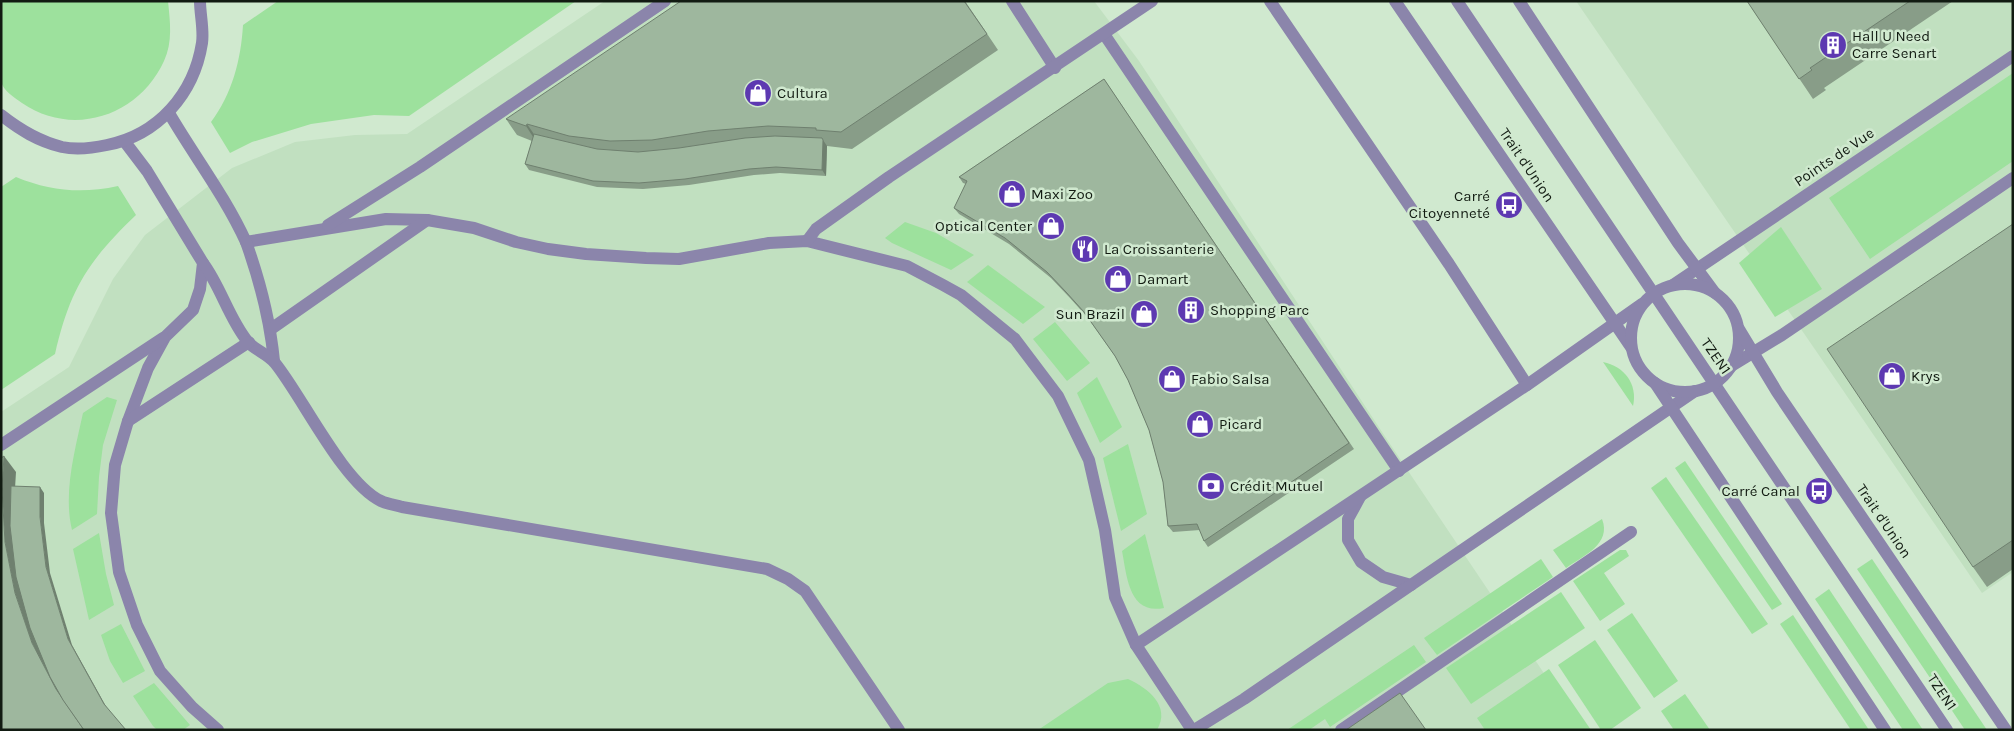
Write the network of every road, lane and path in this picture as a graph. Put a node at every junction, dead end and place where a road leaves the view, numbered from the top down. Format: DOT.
graph roads {
  1 [pos="200,1"];
  2 [pos="665,1"];
  3 [pos="1012,1"];
  4 [pos="1152,1"];
  5 [pos="1270,1"];
  6 [pos="1395,1"];
  7 [pos="1456,1"];
  8 [pos="1519,1"];
  9 [pos="1104,34"];
  10 [pos="2013,56"];
  11 [pos="1054,68"];
  12 [pos="169,113"];
  13 [pos="1,116"];
  14 [pos="125,142"];
  15 [pos="2013,178"];
  16 [pos="427,220"];
  17 [pos="322,229"];
  18 [pos="807,241"];
  19 [pos="246,242"];
  20 [pos="203,263"];
  21 [pos="1697,269"];
  22 [pos="1673,285"];
  23 [pos="1715,293"];
  24 [pos="1653,294"];
  25 [pos="1642,304"];
  26 [pos="1615,324"];
  27 [pos="271,329"];
  28 [pos="1739,329"];
  29 [pos="166,337"];
  30 [pos="249,342"];
  31 [pos="1631,347"];
  32 [pos="1754,352"];
  33 [pos="274,361"];
  34 [pos="1731,366"];
  35 [pos="1715,383"];
  36 [pos="1655,384"];
  37 [pos="1527,385"];
  38 [pos="1695,391"];
  39 [pos="1671,409"];
  40 [pos="128,421"];
  41 [pos="1,445"];
  42 [pos="1399,471"];
  43 [pos="1360,497"];
  44 [pos="1631,532"];
  45 [pos="1411,585"];
  46 [pos="1136,645"];
  47 [pos="218,730"];
  48 [pos="899,730"];
  49 [pos="1193,730"];
  50 [pos="1341,730"];
  51 [pos="1885,730"];
  52 [pos="1948,730"];
  53 [pos="2006,730"];
  1 -- 12 [label="street"];
  2 -- 17 [label="street"];
  3 -- 11 [label="street"];
  4 -- 9 [label="street"];
  5 -- 37 [label="street"];
  6 -- 26 [label="street, Trait d'Union"];
  7 -- 24 [label="street, TZEN1"];
  8 -- 21 [label="street, Trait d'Union"];
  9 -- 11 [label="street"];
  9 -- 42 [label="street"];
  10 -- 21 [label="street, Points de Vue"];
  11 -- 18 [label="street"];
  12 -- 14 [label="street"];
  12 -- 19 [label="street"];
  13 -- 14 [label="street"];
  14 -- 20 [label="street"];
  15 -- 32 [label="street"];
  16 -- 17 [label="street"];
  16 -- 18 [label="street"];
  16 -- 27 [label="street"];
  17 -- 19 [label="street"];
  18 -- 46 [label="street"];
  19 -- 27 [label="street"];
  20 -- 29 [label="street"];
  20 -- 30 [label="street"];
  21 -- 22 [label="street, Points de Vue"];
  21 -- 23 [label="street, Trait d'Union"];
  22 -- 23 [label="street, Trait d'Union"];
  22 -- 24 [label="street, Trait d'Union"];
  23 -- 28 [label="street, Trait d'Union"];
  24 -- 25 [label="street, Trait d'Union"];
  24 -- 35 [label="street, TZEN1"];
  25 -- 26 [label="street"];
  25 -- 31 [label="street, Trait d'Union"];
  26 -- 31 [label="street, Trait d'Union"];
  26 -- 37 [label="street"];
  27 -- 33 [label="street"];
  28 -- 32 [label="street, Trait d'Union"];
  28 -- 34 [label="street"];
  29 -- 40 [label="street"];
  29 -- 41 [label="street"];
  30 -- 33 [label="street"];
  30 -- 40 [label="street"];
  31 -- 36 [label="street, Trait d'Union"];
  32 -- 34 [label="street"];
  32 -- 53 [label="street, Trait d'Union"];
  33 -- 48 [label="street"];
  34 -- 35 [label="street"];
  35 -- 38 [label="street"];
  35 -- 52 [label="street, TZEN1"];
  36 -- 38 [label="street"];
  36 -- 39 [label="street, Trait d'Union"];
  37 -- 42 [label="street"];
  38 -- 39 [label="street"];
  39 -- 45 [label="street"];
  39 -- 51 [label="street, Trait d'Union"];
  40 -- 47 [label="street"];
  42 -- 43 [label="street"];
  43 -- 45 [label="street"];
  43 -- 46 [label="street"];
  44 -- 50 [label="street"];
  45 -- 49 [label="street"];
  46 -- 49 [label="street"];
}
